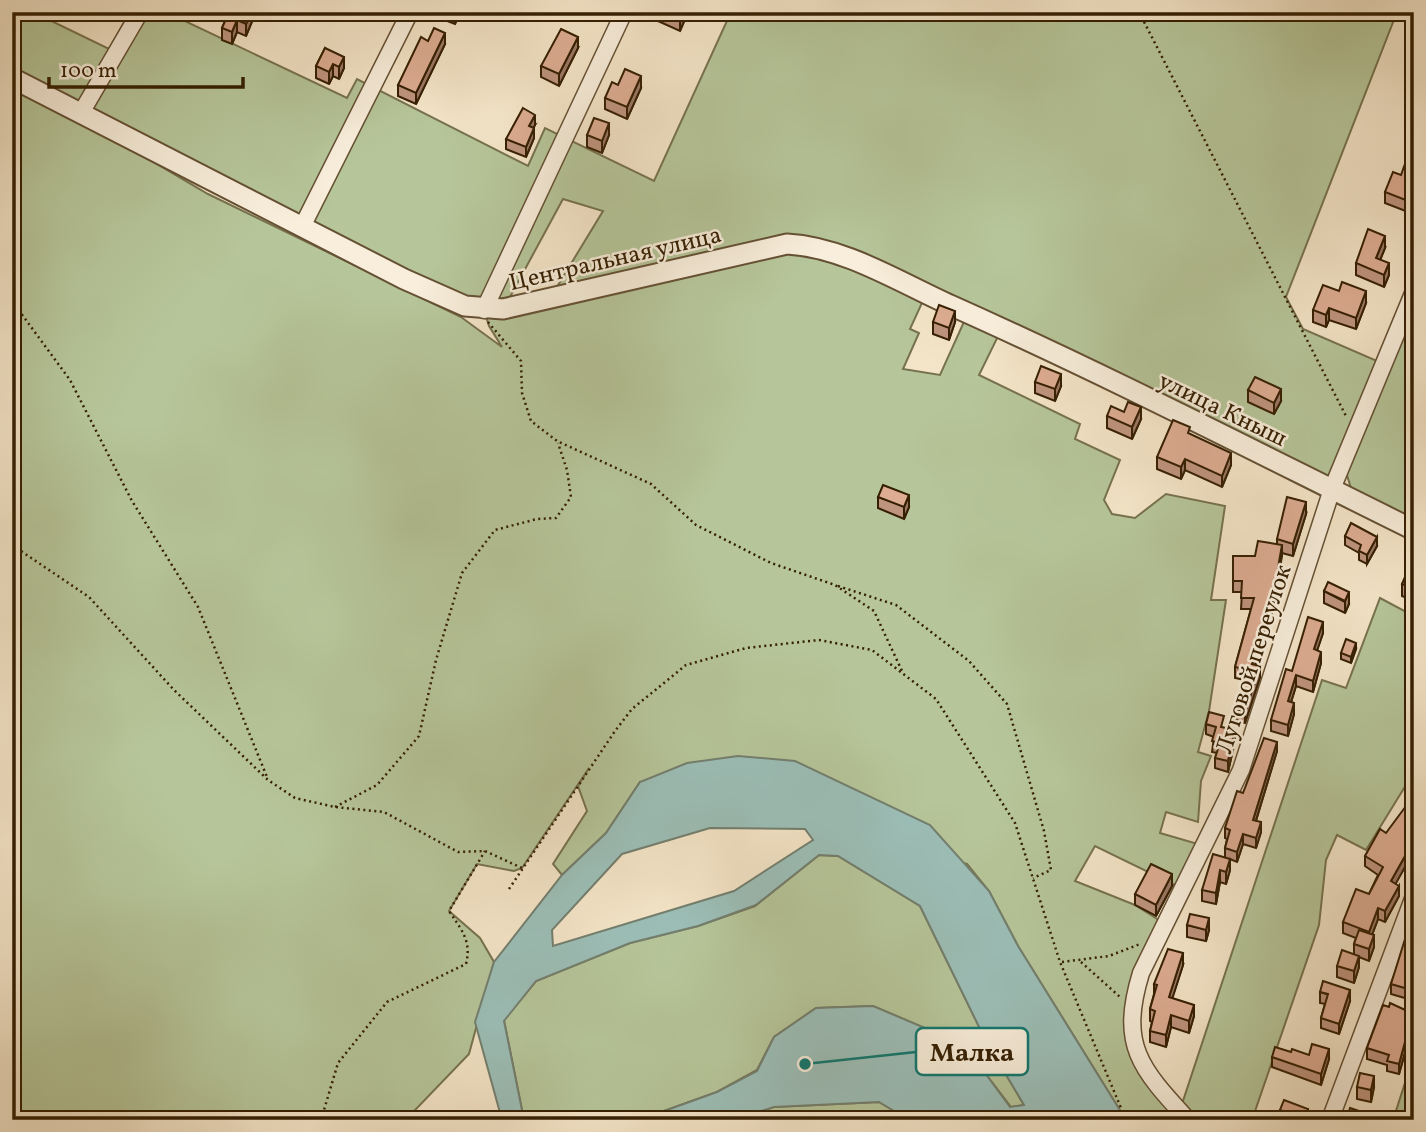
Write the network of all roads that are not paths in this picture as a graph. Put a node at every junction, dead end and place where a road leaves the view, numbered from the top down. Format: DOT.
graph roads {
  1 [pos="140,12"];
  2 [pos="410,12"];
  3 [pos="624,12"];
  4 [pos="12,78"];
  5 [pos="81,113"];
  6 [pos="302,227"];
  7 [pos="1414,291"];
  8 [pos="484,310"];
  9 [pos="1012,332"];
  10 [pos="1332,489"];
  11 [pos="1414,530"];
  12 [pos="1414,896"];
  13 [pos="1188,1120"];
  14 [pos="1331,1120"];
  1 -- 5 [label="street"];
  2 -- 6 [label="street"];
  3 -- 8 [label="street"];
  4 -- 5 [label="street, Центральная улица"];
  5 -- 6 [label="street, Центральная улица"];
  6 -- 8 [label="street, Центральная улица"];
  7 -- 10 [label="street, Луговой переулок"];
  8 -- 9 [label="street, Центральная улица"];
  9 -- 10 [label="street, улица Кныш"];
  10 -- 11 [label="street, улица Кныш"];
  10 -- 13 [label="street, Луговой переулок"];
  12 -- 14 [label="street"];
}
